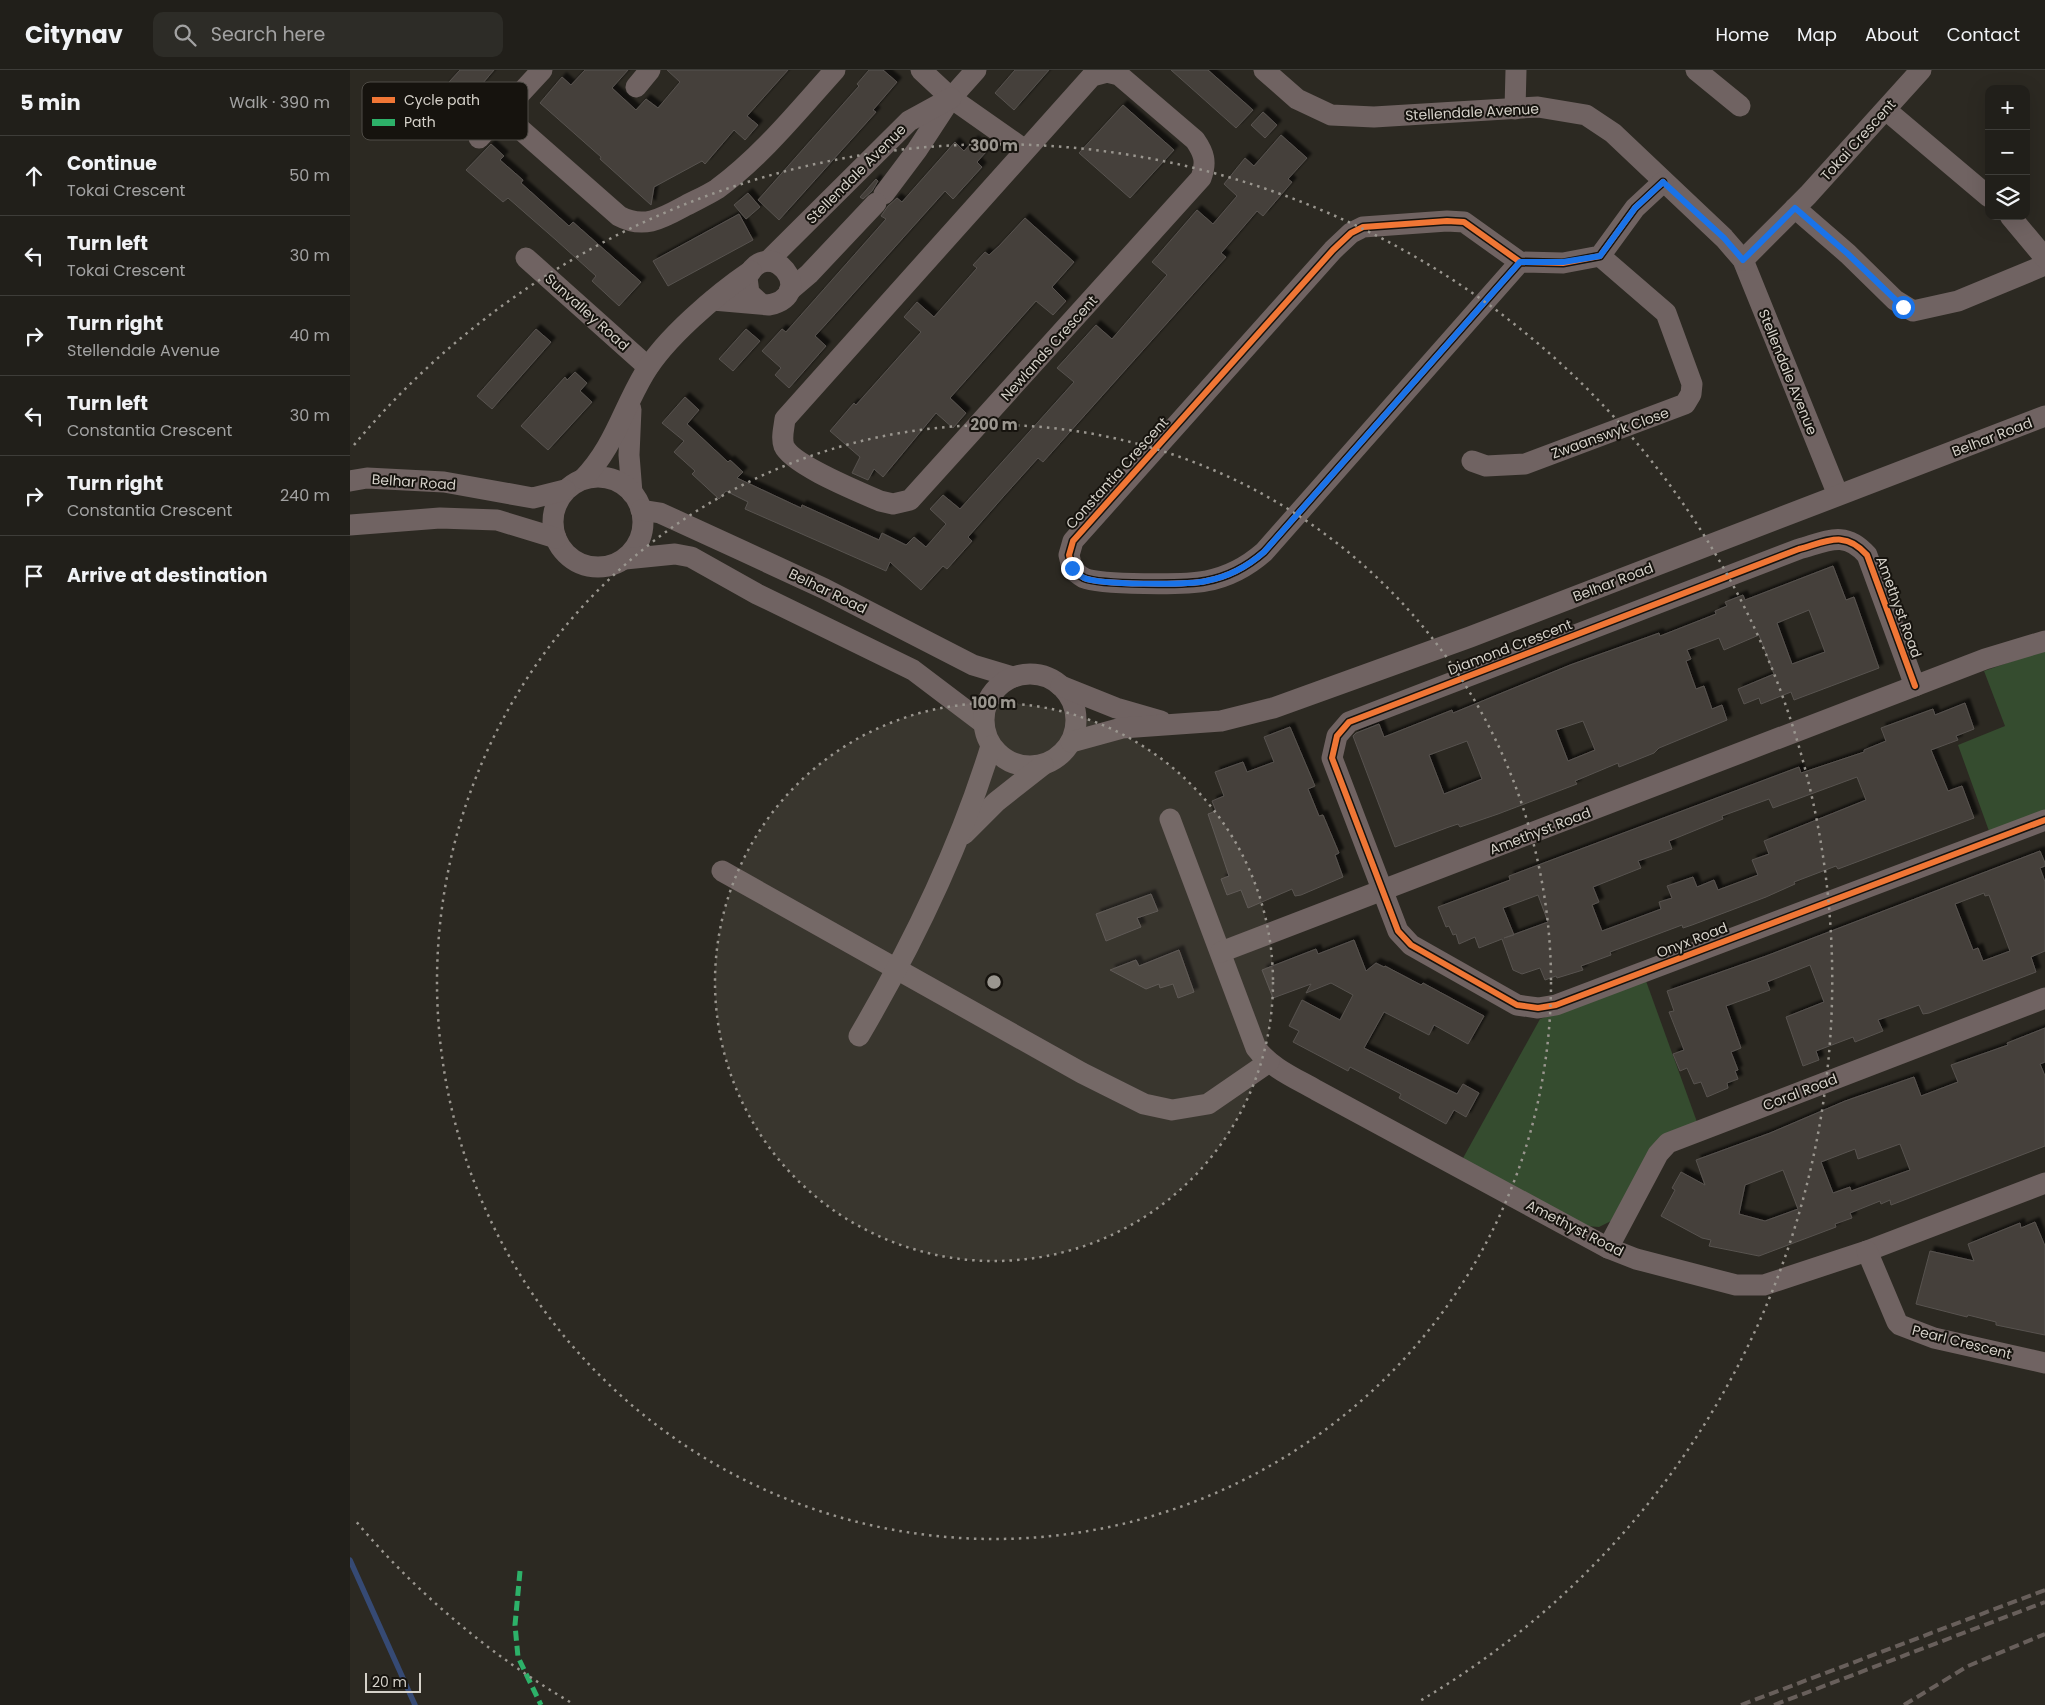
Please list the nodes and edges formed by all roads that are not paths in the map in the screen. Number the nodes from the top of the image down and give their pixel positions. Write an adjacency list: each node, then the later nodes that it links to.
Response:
1 (542, 70): 10 (street)
2 (650, 70): 11 (street)
3 (835, 70): 16 (street)
4 (921, 70): 12 (street)
5 (976, 70): 12 (street, Stellendale Avenue)
6 (1264, 70): 14 (street, Stellendale Avenue)
7 (1516, 70): 14 (street)
8 (1696, 70): 13 (street)
9 (1920, 70): 15 (street, Tokai Crescent)
10 (528, 86)
11 (636, 87)
12 (951, 98): 17 (street); 28 (street, Stellendale Avenue); 29 (street, Stellendale Avenue)
13 (1740, 106)
14 (1514, 109): 18 (street, Stellendale Avenue)
15 (1886, 110): 19 (street); 20 (street, Tokai Crescent)
16 (528, 136)
17 (1025, 150): 17 (street, Newlands Crescent)
18 (1663, 182): 22 (street); 25 (street, Stellendale Avenue)
19 (1985, 194)
20 (1795, 208): 25 (street, Tokai Crescent); 27 (street)
21 (2013, 220): 24 (street)
22 (1600, 256): 26 (street); 35 (street, Zwaanswyk Close)
23 (526, 258): 32 (street, Sunvalley Road)
24 (2045, 258)
25 (1743, 260): 38 (street, Stellendale Avenue)
26 (1520, 262): 26 (street, Constantia Crescent)
27 (2045, 265)
28 (759, 266): 29 (street); 30 (street, Stellendale Avenue); 31 (street)
29 (789, 291): 31 (street)
30 (713, 300): 31 (street); 32 (street, Stellendale Avenue)
31 (760, 303)
32 (648, 367): 33 (street, Stellendale Avenue)
33 (632, 398): 37 (street, Stellendale Avenue); 39 (street, Stellendale Avenue)
34 (2045, 416): 38 (street, Belhar Road)
35 (1472, 461)
36 (350, 481): 37 (street, Belhar Road)
37 (574, 485): 39 (street); 41 (street)
38 (1838, 496): 49 (street, Belhar Road)
39 (636, 501): 43 (street); 45 (street, Belhar Road)
40 (350, 525): 41 (street)
41 (556, 538): 43 (street)
42 (1854, 542): 47 (street, Amethyst Road); 57 (street, Diamond Crescent)
43 (625, 559): 48 (street)
44 (2045, 641): 47 (street, Amethyst Road)
45 (1014, 676): 46 (street); 48 (street)
46 (1061, 686): 49 (street, Belhar Road); 50 (street)
47 (1915, 686): 57 (street, Amethyst Road)
48 (983, 723): 51 (street)
49 (1176, 725): 50 (street, Belhar Road)
50 (1070, 742): 52 (street)
51 (991, 746): 52 (street); 55 (street)
52 (1043, 765): 55 (street)
53 (1170, 819): 58 (street, Amethyst Road)
54 (2045, 820): 57 (street, Onyx Road)
55 (957, 842): 59 (street)
56 (722, 872): 59 (street)
57 (1382, 892): 58 (street, Amethyst Road)
58 (1221, 952): 62 (street, Amethyst Road)
59 (898, 970): 61 (street); 62 (street)
60 (2045, 998): 64 (street, Coral Road)
61 (859, 1036)
62 (1269, 1062): 64 (street, Amethyst Road)
63 (2045, 1182): 65 (street, Amethyst Road)
64 (1608, 1248): 65 (street, Amethyst Road)
65 (1867, 1251): 66 (street, Pearl Crescent)
66 (2045, 1363)

